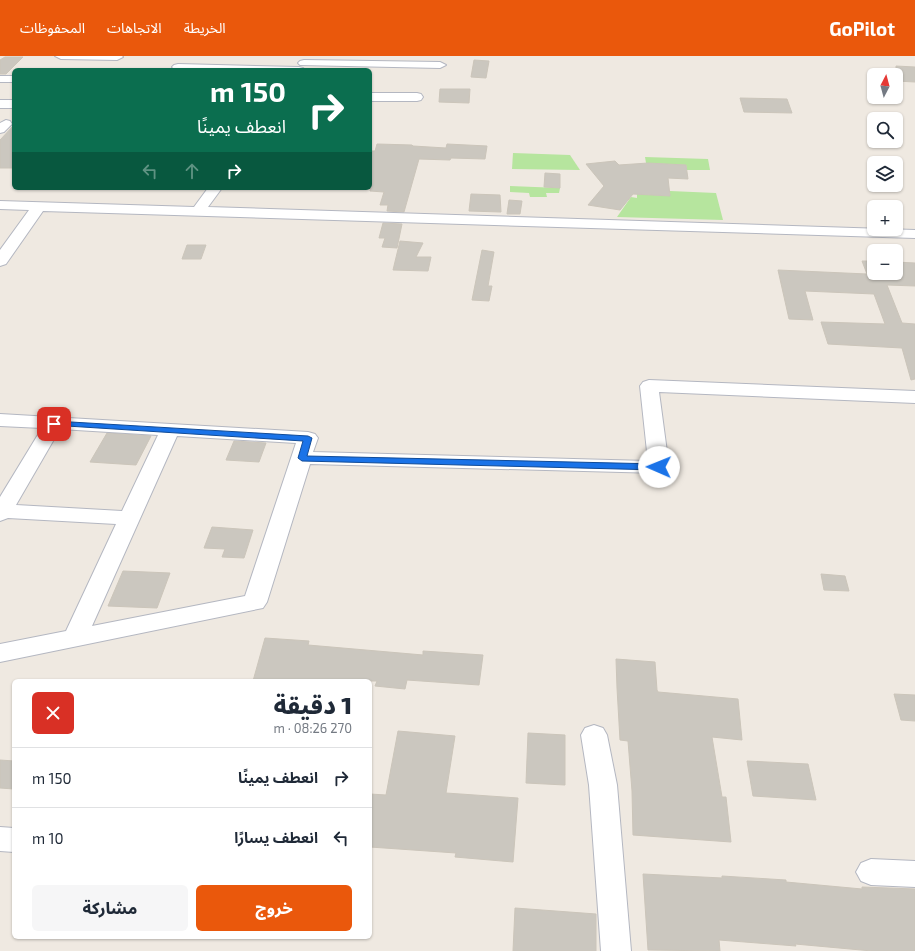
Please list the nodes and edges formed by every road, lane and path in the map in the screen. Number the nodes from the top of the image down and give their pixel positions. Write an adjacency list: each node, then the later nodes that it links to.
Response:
1 (61, 56): 2 (street)
2 (79, 56): 3 (street); 6 (street)
3 (117, 57)
4 (302, 65): 5 (street); 7 (street)
5 (440, 65)
6 (70, 66)
7 (178, 67)
8 (0, 78): 9 (street)
9 (12, 79)
10 (372, 97): 11 (street)
11 (417, 97)
12 (0, 104): 13 (street)
13 (12, 104)
14 (214, 190): 17 (street)
15 (0, 205): 16 (street)
16 (39, 206): 17 (street); 19 (street)
17 (198, 211): 18 (street)
18 (915, 234)
19 (0, 261)
20 (915, 397): 24 (street)
21 (0, 420): 22 (street)
22 (54, 424): 23 (street); 25 (street)
23 (170, 430): 24 (street); 26 (street)
24 (302, 458): 27 (street)
25 (0, 512): 26 (street)
26 (130, 518): 27 (street)
27 (75, 638): 28 (street)
28 (0, 653)
29 (594, 735): 34 (street)
30 (0, 839): 31 (street)
31 (12, 840)
32 (872, 872): 33 (street)
33 (915, 874)
34 (616, 951)

